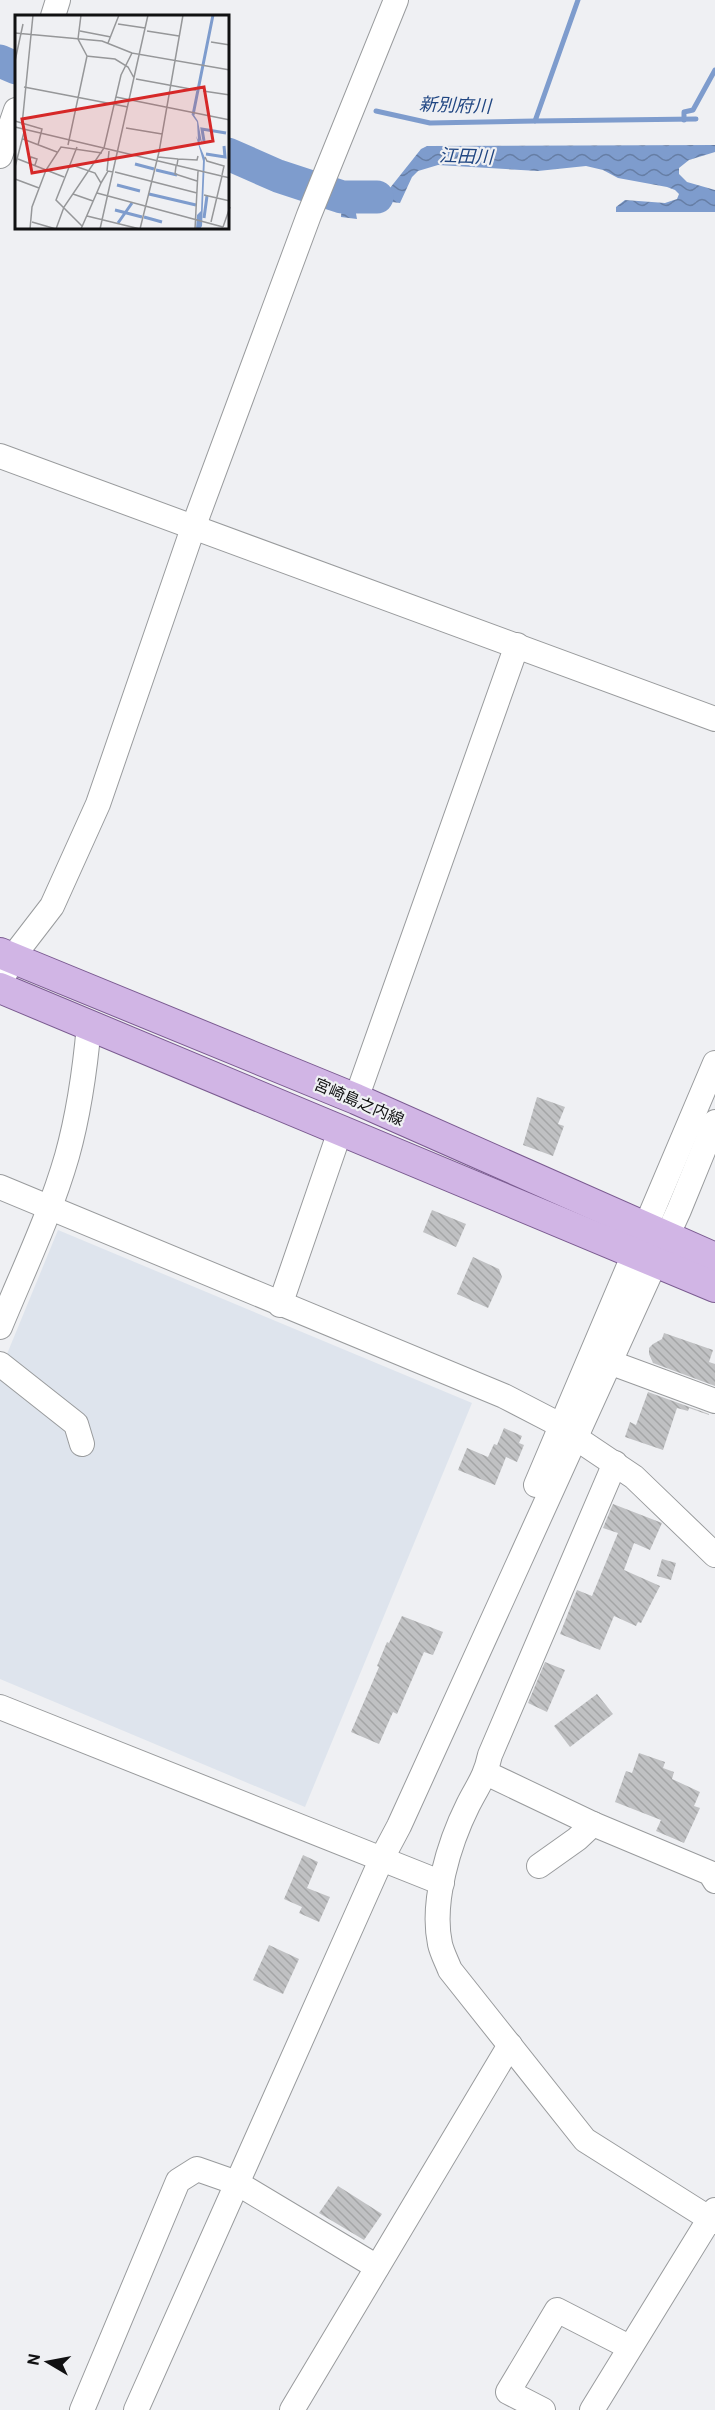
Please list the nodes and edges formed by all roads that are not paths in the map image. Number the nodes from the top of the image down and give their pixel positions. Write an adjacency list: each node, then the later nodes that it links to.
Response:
1 (58, 0): 3 (street)
2 (396, 0): 7 (street)
3 (53, 15)
4 (15, 113): 5 (street)
5 (0, 156)
6 (0, 456): 7 (street)
7 (193, 528): 8 (street); 10 (street)
8 (517, 645): 9 (street); 14 (street)
9 (715, 719)
10 (6, 955): 11 (street); 14 (main road, 宮崎島之内線)
11 (0, 986): 12 (main road, 宮崎島之内線)
12 (89, 1025): 16 (main road, 宮崎島之内線); 18 (street)
13 (715, 1063): 19 (street)
14 (356, 1100): 19 (main road, 宮崎島之内線)
15 (715, 1122): 19 (street)
16 (340, 1131): 19 (main road, 宮崎島之内線); 22 (street)
17 (0, 1187): 18 (street)
18 (50, 1208): 22 (street); 23 (street)
19 (650, 1245): 20 (main road, 宮崎島之内線); 21 (main road, 宮崎島之内線); 24 (street); 27 (street)
20 (715, 1258)
21 (715, 1287)
22 (280, 1305): 27 (street)
23 (0, 1327)
24 (609, 1362): 26 (street); 27 (street)
25 (0, 1364): 28 (street)
26 (715, 1401)
27 (569, 1432): 29 (street); 34 (street)
28 (82, 1443)
29 (615, 1463): 30 (street); 32 (street)
30 (715, 1555)
31 (0, 1707): 34 (street)
32 (486, 1773): 33 (street); 37 (street)
33 (593, 1824): 35 (street); 36 (street)
34 (382, 1858): 37 (street); 39 (street)
35 (539, 1866)
36 (713, 1872)
37 (442, 1883): 38 (street)
38 (510, 2045): 40 (street); 41 (street)
39 (237, 2183): 41 (street); 44 (street); 45 (street)
40 (713, 2217): 42 (street)
41 (377, 2267): 46 (street)
42 (629, 2347): 43 (street); 47 (street)
43 (596, 2409)
44 (82, 2410)
45 (136, 2410)
46 (292, 2410)
47 (543, 2410)

